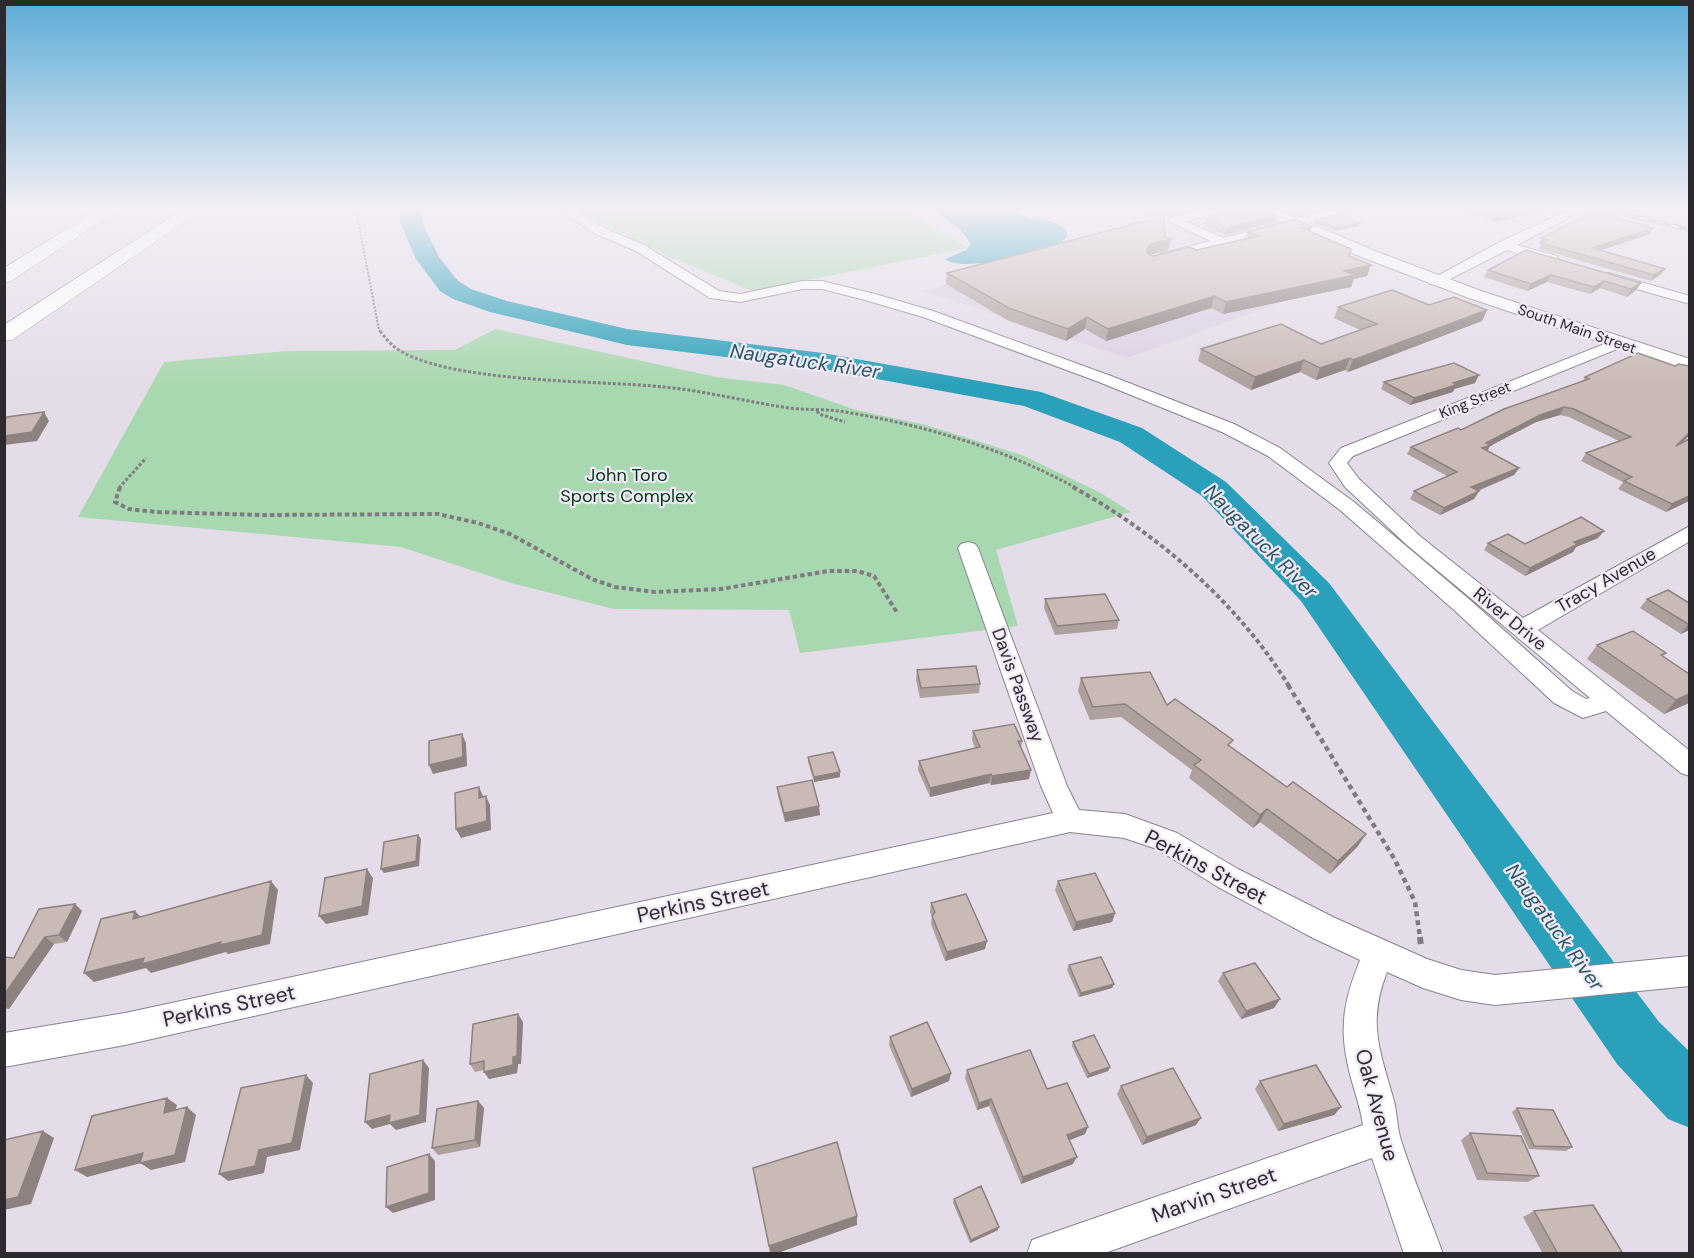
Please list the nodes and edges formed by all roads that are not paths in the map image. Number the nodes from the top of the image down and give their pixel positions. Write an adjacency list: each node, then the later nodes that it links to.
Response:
1 (17, 269): 7 (highway)
2 (105, 269): 10 (highway)
3 (675, 269): 17 (street)
4 (1405, 269): 8 (main road, South Main Street)
5 (1459, 269): 8 (street)
6 (1592, 271): 9 (street)
7 (4, 277)
8 (1435, 281): 11 (main road, South Main Street)
9 (1689, 300)
10 (4, 335)
11 (1617, 344): 12 (main road, South Main Street); 13 (street, King Street)
12 (1689, 366)
13 (1338, 463): 16 (street, River Drive)
14 (1689, 532): 16 (street, Tracy Avenue)
15 (968, 548): 19 (street, Davis Passway)
16 (1522, 628): 17 (street, River Drive)
17 (1610, 701): 18 (street, River Drive)
18 (1689, 766)
19 (1070, 821): 20 (street, Perkins Street); 22 (street, Perkins Street)
20 (1378, 954): 21 (street, Perkins Street); 23 (street, Oak Avenue)
21 (1689, 971)
22 (4, 1050)
23 (1382, 1136): 24 (street, Marvin Street); 25 (street, Oak Avenue)
24 (1046, 1254)
25 (1424, 1254)

